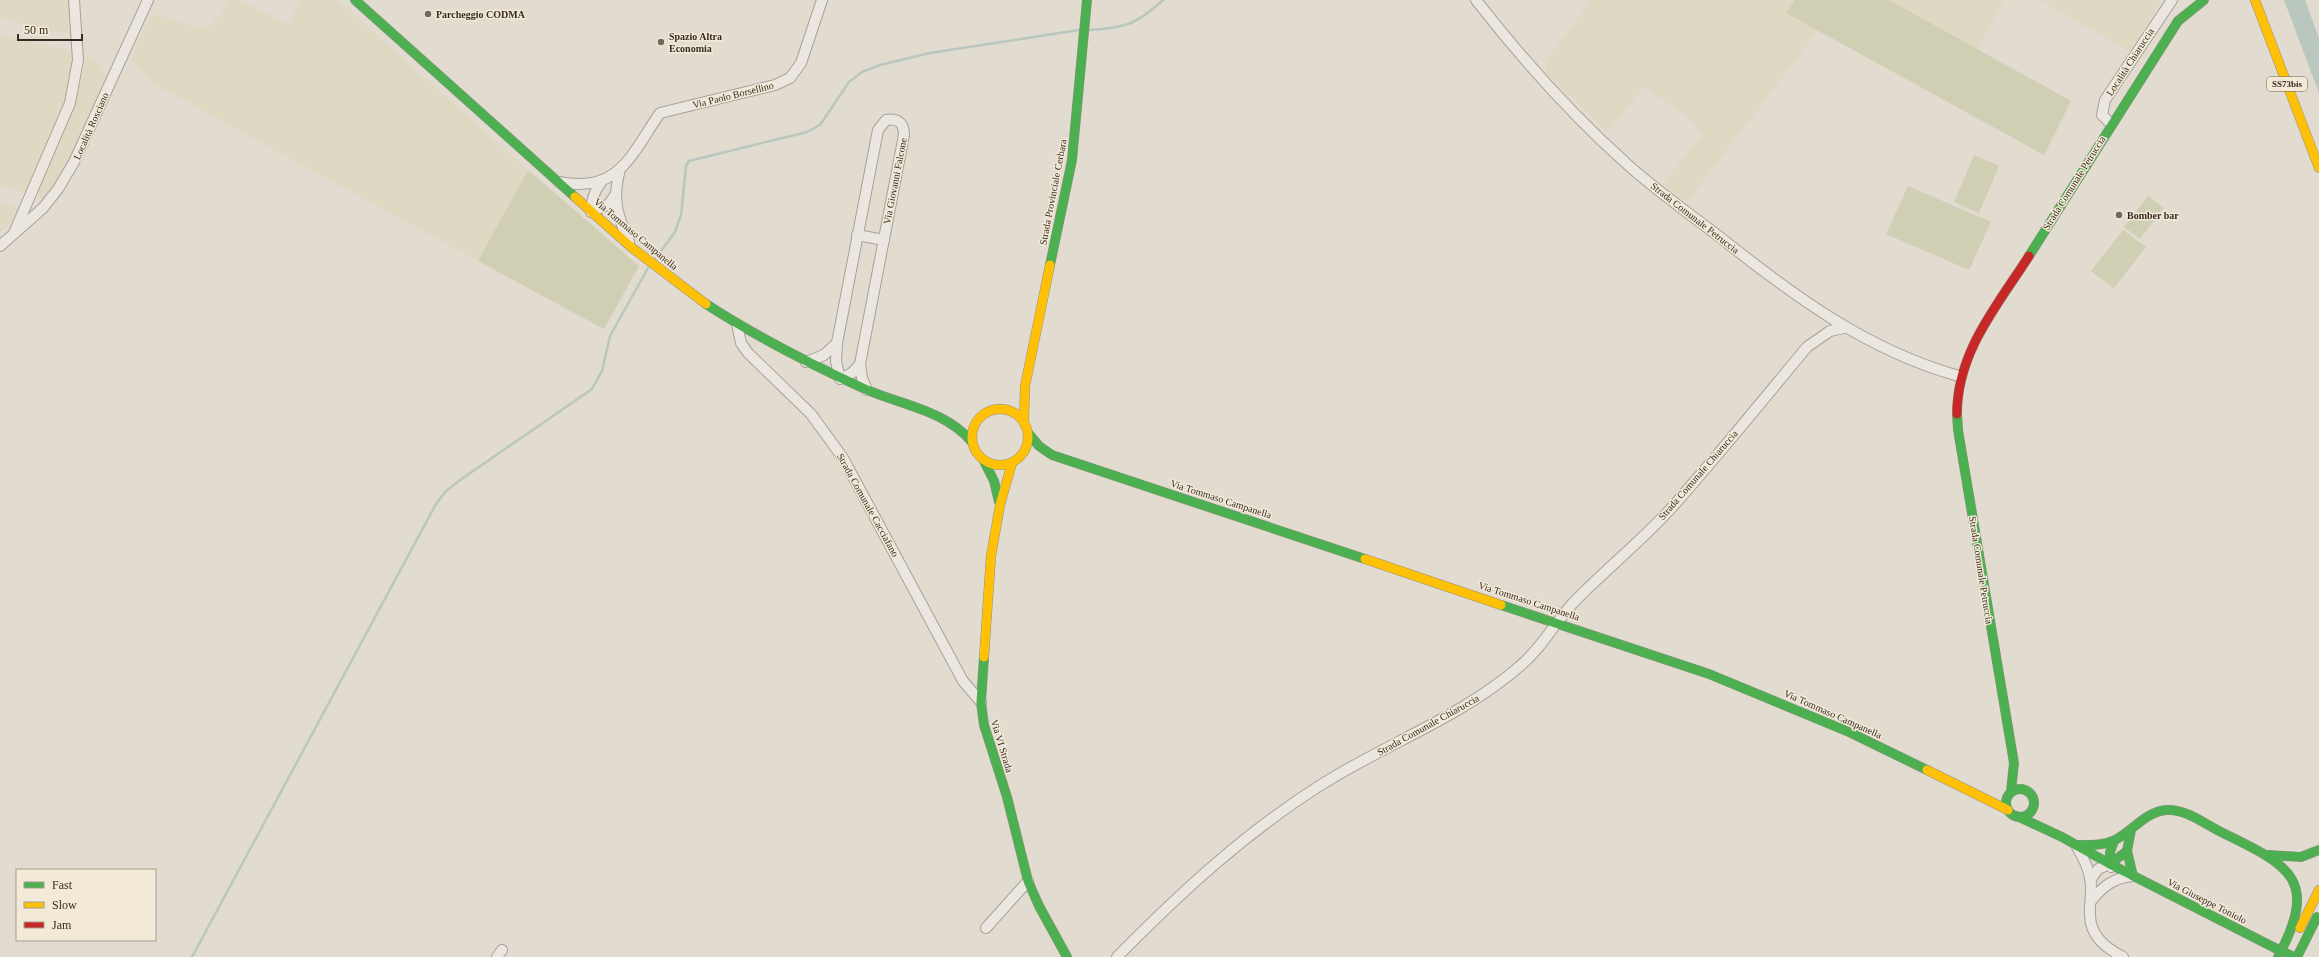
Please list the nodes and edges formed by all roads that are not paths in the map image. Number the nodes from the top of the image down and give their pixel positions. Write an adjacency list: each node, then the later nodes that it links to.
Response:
1 (74, 0): 20 (street, Località Rosciano)
2 (148, 0): 20 (street, Località Rosciano)
3 (355, 0): 15 (main road, Via Tommaso Campanella)
4 (822, 0): 14 (street, Via Paolo Borsellino)
5 (1087, 0): 31 (main road, Strada Provinciale Cerbara)
6 (1476, 0): 25 (street, Strada Comunale Petruccia)
7 (2172, 0): 12 (street, Località Chiaruccia)
8 (2204, 0): 12 (main road, Strada Comunale Petruccia)
9 (2255, 0): 13 (main road, SS73bis)
10 (2265, 0): 11 (main road)
11 (2274, 22)
12 (2111, 124): 29 (main road, Strada Comunale Petruccia)
13 (2319, 168)
14 (620, 170): 16 (street, Via Paolo Borsellino); 17 (street, Via Paolo Borsellino)
15 (557, 182): 16 (street, Via Paolo Borsellino); 18 (main road, Via Tommaso Campanella)
16 (601, 182): 18 (street, Via Paolo Borsellino)
17 (615, 196): 18 (street); 23 (street, Via Paolo Borsellino)
18 (591, 212): 23 (main road, Via Tommaso Campanella)
19 (857, 235): 21 (street); 21 (street, Via Giovanni Falcone); 26 (street, Via Giovanni Falcone)
20 (12, 236): 22 (street, Località Rosciano)
21 (884, 240): 28 (street, Via Giovanni Falcone)
22 (0, 246)
23 (631, 247): 24 (main road, Via Tommaso Campanella)
24 (737, 324): 27 (main road, Via Tommaso Campanella); 44 (street, Strada Comunale Cacciafano)
25 (1844, 328): 29 (street, Strada Comunale Petruccia); 43 (street, Strada Comunale Chiaruccia)
26 (837, 343): 27 (street); 30 (street, Via Giovanni Falcone)
27 (806, 362): 30 (main road, Via Tommaso Campanella)
28 (860, 364): 30 (street); 32 (street, Via Giovanni Falcone)
29 (1959, 376): 45 (main road, Strada Comunale Petruccia)
30 (840, 379): 32 (main road, Via Tommaso Campanella)
31 (1025, 386): 33 (main road, Strada Provinciale Cerbara); 36 (main road, Strada Provinciale Cerbara)
32 (867, 390): 35 (main road, Via Tommaso Campanella)
33 (999, 410): 34 (main road, Strada Provinciale Cerbara); 36 (main road)
34 (983, 416): 35 (main road, Via Tommaso Campanella); 38 (main road)
35 (945, 419): 38 (main road, Via Tommaso Campanella)
36 (1024, 423): 37 (main road, Strada Provinciale Cerbara)
37 (1028, 433): 39 (main road, Via Tommaso Campanella); 40 (main road)
38 (972, 442): 41 (main road)
39 (1052, 455): 40 (main road, Via Tommaso Campanella); 43 (main road, Via Tommaso Campanella)
40 (1016, 460): 41 (main road); 42 (main road, Via VI Strada)
41 (984, 461): 42 (main road, Via VI Strada)
42 (1000, 505): 44 (main road, Via VI Strada)
43 (1558, 622): 48 (main road, Via Tommaso Campanella); 69 (street, Strada Comunale Chiaruccia)
44 (981, 702): 62 (main road, Via VI Strada)
45 (2014, 764): 46 (main road, Strada Comunale Petruccia); 47 (main road, Strada Comunale Petruccia)
46 (2029, 791): 47 (main road); 49 (main road, Via Tommaso Campanella)
47 (2009, 794): 48 (main road); 50 (main road)
48 (1986, 800): 50 (main road, Via Tommaso Campanella)
49 (2035, 803): 51 (main road); 53 (main road, Via Tommaso Campanella)
50 (2008, 810): 51 (main road, Via Tommaso Campanella)
51 (2017, 816): 53 (main road, Via Tommaso Campanella)
52 (2131, 830): 54 (main road); 57 (main road); 58 (main road)
53 (2062, 837): 55 (main road, Via Tommaso Campanella)
54 (2114, 841): 55 (main road); 59 (main road)
55 (2076, 845): 59 (main road, Via Tommaso Campanella); 61 (street)
56 (2319, 850): 58 (main road)
57 (2127, 851): 59 (main road); 60 (main road)
58 (2269, 855): 71 (main road)
59 (2110, 864): 60 (main road, Via Giuseppe Toniolo); 61 (street); 63 (street)
60 (2133, 876): 63 (street); 73 (main road, Via Giuseppe Toniolo, bridge)
61 (2091, 879): 65 (street)
62 (1028, 881): 67 (street); 68 (main road, Via VI Strada)
63 (2108, 883): 65 (street)
64 (2319, 890): 72 (main road)
65 (2091, 901): 70 (street)
66 (2319, 913): 73 (main road)
67 (986, 928)
68 (1067, 957)
69 (1116, 957)
70 (2122, 957)
71 (2278, 957)
72 (2286, 957)
73 (2296, 957)

